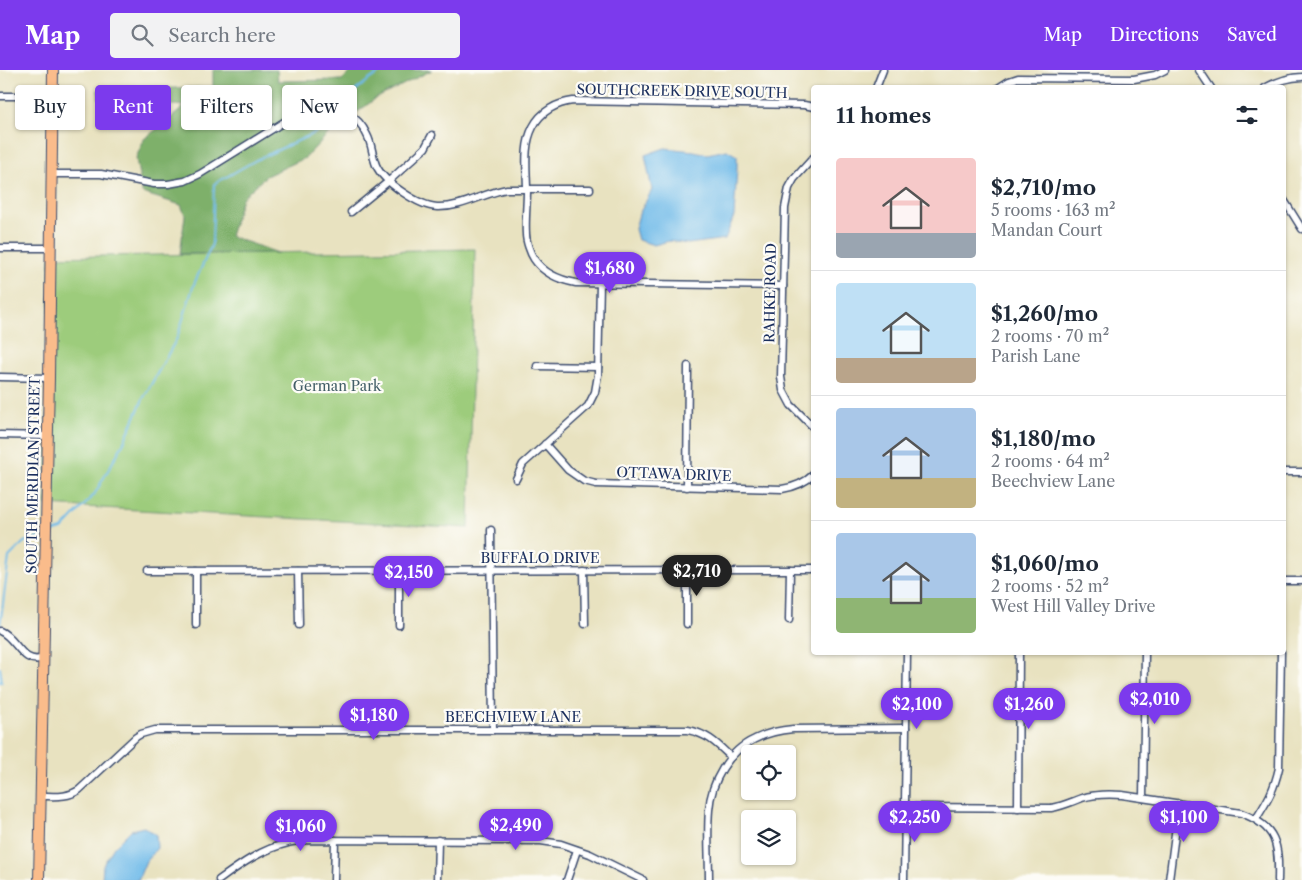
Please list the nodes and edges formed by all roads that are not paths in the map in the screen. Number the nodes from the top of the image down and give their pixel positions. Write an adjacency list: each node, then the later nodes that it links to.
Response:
1 (53, 70): 6 (main road, SOUTH MERIDIAN STREET)
2 (883, 70): 7 (street)
3 (1165, 70): 8 (street)
4 (1199, 70): 9 (street)
5 (1302, 77): 10 (street)
6 (53, 85)
7 (877, 85)
8 (1002, 85)
9 (1209, 85)
10 (1271, 85)
11 (0, 96): 12 (street)
12 (15, 96)
13 (811, 106): 19 (street, SOUTHCREEK DRIVE SOUTH)
14 (53, 130): 17 (main road, SOUTH MERIDIAN STREET)
15 (432, 135): 18 (street)
16 (811, 160): 27 (street, RAHKE ROAD)
17 (52, 174): 18 (street); 25 (main road, SOUTH MERIDIAN STREET)
18 (389, 181): 19 (street); 22 (street)
19 (527, 188): 20 (street); 26 (street, SOUTHCREEK DRIVE SOUTH)
20 (590, 189)
21 (1286, 203): 23 (street)
22 (352, 212)
23 (1302, 228)
24 (0, 248): 25 (street)
25 (51, 248): 32 (main road, SOUTH MERIDIAN STREET)
26 (600, 283): 27 (street, SOUTHCREEK DRIVE SOUTH); 30 (street)
27 (783, 286): 33 (street, RAHKE ROAD)
28 (537, 366): 30 (street)
29 (688, 366): 41 (street)
30 (598, 368): 36 (street)
31 (0, 378): 32 (street)
32 (49, 378): 35 (main road, SOUTH MERIDIAN STREET)
33 (811, 425)
34 (0, 435): 35 (street)
35 (48, 436): 65 (main road, SOUTH MERIDIAN STREET)
36 (545, 444): 40 (street); 41 (street, OTTAWA DRIVE)
37 (1286, 472): 38 (street)
38 (1302, 472)
39 (811, 476): 41 (street, OTTAWA DRIVE)
40 (516, 479)
41 (687, 487)
42 (491, 530): 51 (street)
43 (584, 570): 44 (street, BUFFALO DRIVE); 51 (street, BUFFALO DRIVE); 55 (street)
44 (687, 570): 45 (street, BUFFALO DRIVE); 56 (street)
45 (790, 570): 46 (street, BUFFALO DRIVE); 54 (street)
46 (811, 570)
47 (147, 571): 48 (street, BUFFALO DRIVE)
48 (196, 571): 49 (street, BUFFALO DRIVE); 59 (street)
49 (298, 571): 50 (street, BUFFALO DRIVE); 57 (street)
50 (399, 571): 51 (street, BUFFALO DRIVE); 58 (street)
51 (491, 571): 67 (street)
52 (1286, 581): 53 (street)
53 (1302, 581)
54 (789, 620)
55 (585, 624)
56 (687, 624)
57 (299, 625)
58 (399, 625)
59 (196, 626)
60 (0, 632): 65 (street)
61 (907, 655): 66 (street)
62 (1020, 655): 73 (street)
63 (1145, 655): 70 (street)
64 (1281, 655): 74 (street)
65 (43, 658): 69 (main road, SOUTH MERIDIAN STREET)
66 (906, 728): 68 (street); 72 (street)
67 (493, 730): 68 (street, BEECHVIEW LANE); 69 (street, BEECHVIEW LANE)
68 (731, 757): 84 (street)
69 (40, 796): 78 (main road, SOUTH MERIDIAN STREET)
70 (1143, 798): 71 (street); 73 (street)
71 (1179, 804): 74 (street); 86 (street)
72 (905, 807): 73 (street); 85 (street)
73 (1018, 808)
74 (1256, 819): 87 (street)
75 (334, 840): 76 (street); 79 (street); 80 (street)
76 (438, 840): 77 (street); 81 (street)
77 (577, 850): 82 (street); 83 (street)
78 (38, 880)
79 (220, 880)
80 (334, 880)
81 (437, 880)
82 (567, 880)
83 (643, 880)
84 (709, 880)
85 (904, 880)
86 (1169, 880)
87 (1278, 880)

